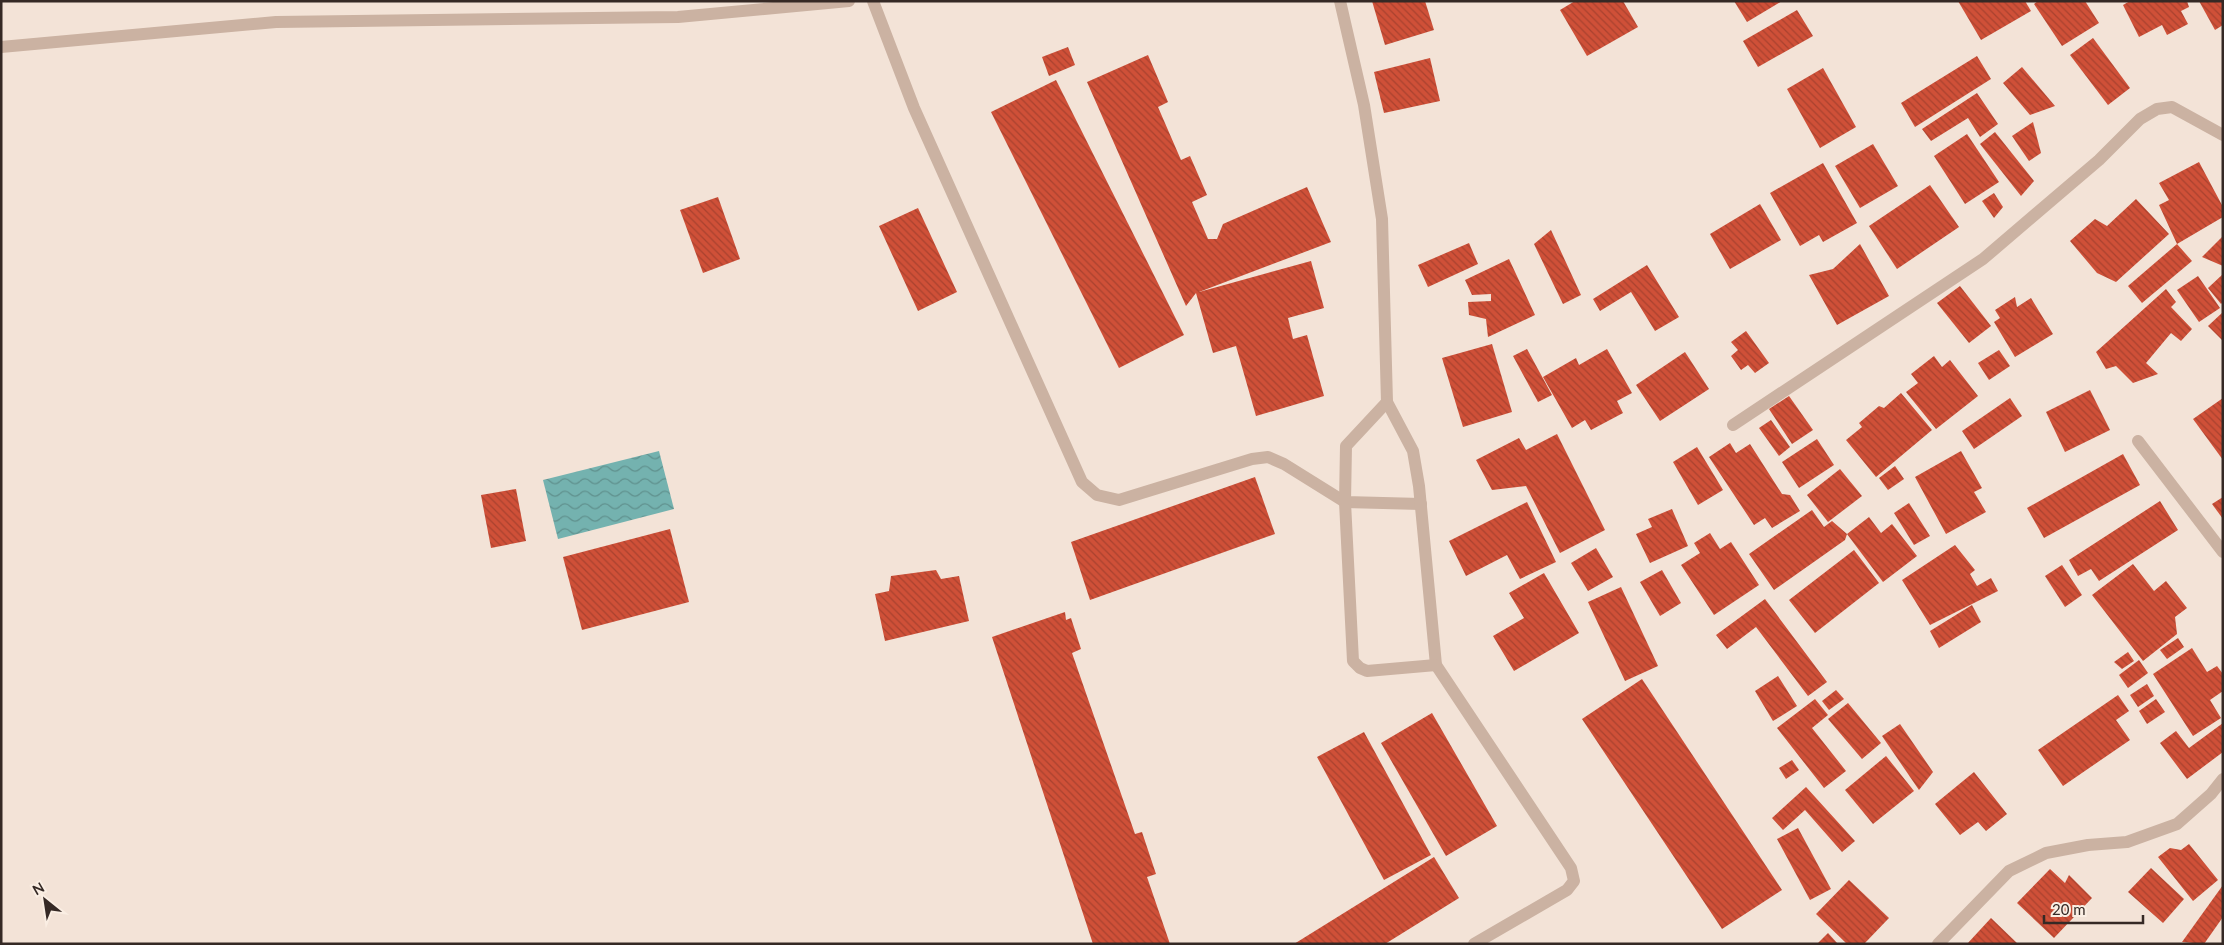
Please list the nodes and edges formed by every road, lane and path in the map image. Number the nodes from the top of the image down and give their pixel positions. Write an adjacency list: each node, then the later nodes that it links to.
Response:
1 (849, 1): 4 (street)
2 (873, 1): 9 (street)
3 (1340, 1): 6 (street)
4 (1, 47)
5 (2223, 134): 7 (street)
6 (1386, 402): 9 (street); 10 (street)
7 (1733, 425)
8 (2138, 441): 11 (street)
9 (1345, 502): 10 (street); 12 (street)
10 (1421, 504): 12 (street)
11 (2223, 552)
12 (1436, 665): 14 (street)
13 (2223, 779): 15 (street)
14 (1474, 944)
15 (1938, 944)

